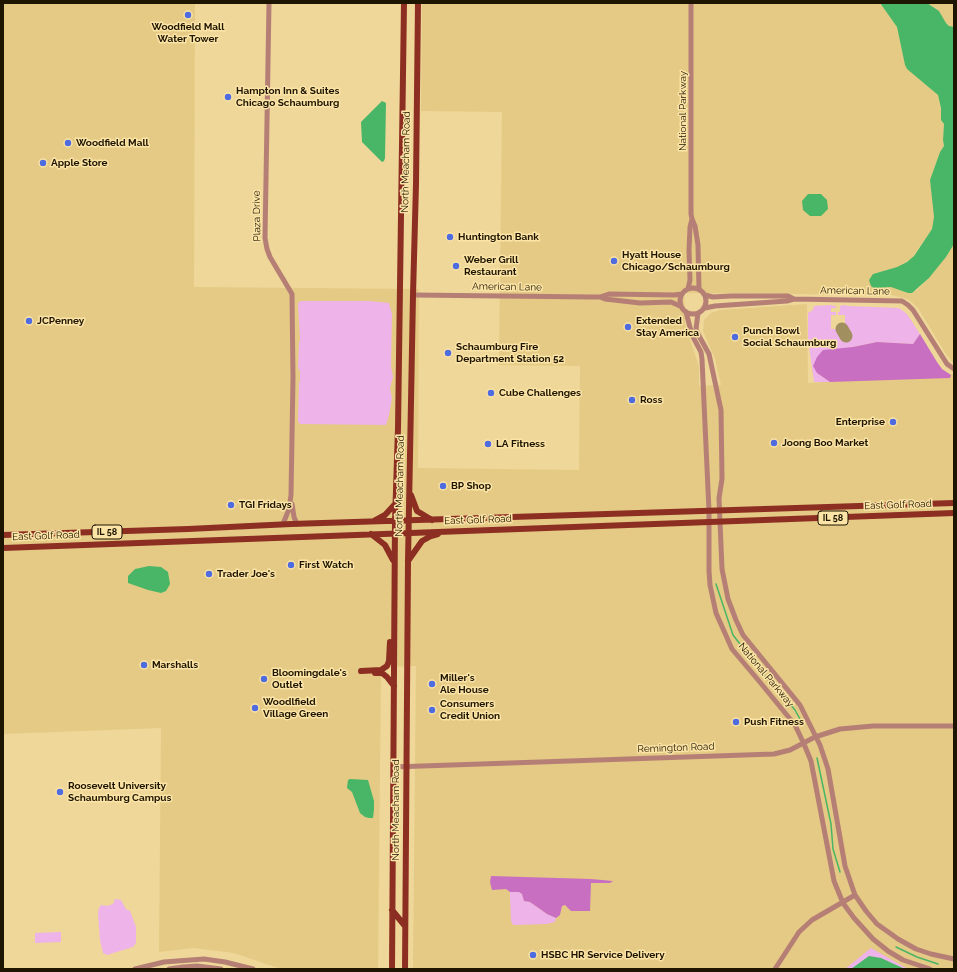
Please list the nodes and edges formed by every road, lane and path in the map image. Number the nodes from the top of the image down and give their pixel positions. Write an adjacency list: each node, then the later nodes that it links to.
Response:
1 (269, 3): 19 (street, Plaza Drive)
2 (404, 3): 20 (main road, North Meacham Road)
3 (418, 3): 9 (main road, North Meacham Road)
4 (691, 3): 5 (street, National Parkway)
5 (692, 219): 6 (street, National Parkway); 7 (street, National Parkway)
6 (688, 289): 7 (street); 8 (street)
7 (699, 289): 10 (street)
8 (682, 294): 11 (street, American Lane); 13 (street)
9 (413, 295): 11 (street, American Lane); 18 (main road, North Meacham Road)
10 (705, 295): 12 (street, American Lane); 14 (street)
11 (600, 297): 13 (street, American Lane)
12 (794, 299): 14 (street, American Lane); 17 (street, American Lane)
13 (680, 306): 15 (street)
14 (705, 308): 16 (street)
15 (686, 312): 16 (street); 22 (street, National Parkway)
16 (698, 313): 23 (street, National Parkway)
17 (954, 368)
18 (409, 488): 25 (main road); 27 (main road, North Meacham Road)
19 (291, 495): 31 (street, Plaza Drive); 32 (street, Plaza Drive)
20 (396, 503): 26 (main road, North Meacham Road); 29 (main road)
21 (954, 503): 23 (main road, East Golf Road / IL 58)
22 (709, 511): 23 (main road, East Golf Road / IL 58); 25 (main road, East Golf Road / IL 58); 30 (street, National Parkway)
23 (720, 511): 28 (street, National Parkway)
24 (954, 513): 28 (main road, East Golf Road / IL 58)
25 (432, 520): 27 (main road, East Golf Road / IL 58)
26 (395, 521): 27 (main road, East Golf Road / IL 58); 29 (main road, East Golf Road / IL 58); 34 (main road, North Meacham Road)
27 (409, 521): 35 (main road, North Meacham Road)
28 (720, 521): 30 (main road, East Golf Road / IL 58); 44 (street, National Parkway)
29 (373, 522): 32 (main road, East Golf Road / IL 58)
30 (708, 522): 33 (main road, East Golf Road / IL 58); 45 (street, National Parkway)
31 (283, 524): 32 (main road, East Golf Road / IL 58); 37 (main road, East Golf Road / IL 58)
32 (297, 524)
33 (452, 531): 35 (main road, East Golf Road / IL 58); 39 (main road)
34 (395, 533): 35 (main road, East Golf Road / IL 58); 36 (main road, East Golf Road / IL 58); 40 (main road, North Meacham Road)
35 (409, 533): 39 (main road, North Meacham Road)
36 (371, 534): 38 (main road, East Golf Road / IL 58); 40 (main road)
37 (3, 535)
38 (3, 548)
39 (408, 561): 47 (main road, North Meacham Road)
40 (395, 567): 41 (main road, North Meacham Road)
41 (394, 611): 42 (main road, North Meacham Road); 42 (main road)
42 (394, 686): 46 (main road, North Meacham Road)
43 (954, 726): 44 (street, Remington Road)
44 (815, 737): 45 (street, Remington Road); 48 (street, National Parkway)
45 (804, 744): 47 (street, Remington Road); 49 (street, National Parkway)
46 (393, 766): 47 (street, Remington Road); 50 (main road, North Meacham Road)
47 (406, 766): 51 (main road, North Meacham Road)
48 (855, 895): 49 (street); 52 (street, National Parkway)
49 (842, 903): 59 (street); 60 (street, National Parkway)
50 (392, 910): 51 (main road); 57 (main road, North Meacham Road)
51 (405, 926): 58 (main road, North Meacham Road)
52 (954, 959)
53 (135, 969): 56 (street)
54 (169, 969): 55 (street)
55 (221, 969)
56 (253, 969)
57 (392, 969)
58 (405, 969)
59 (775, 969)
60 (930, 969)

